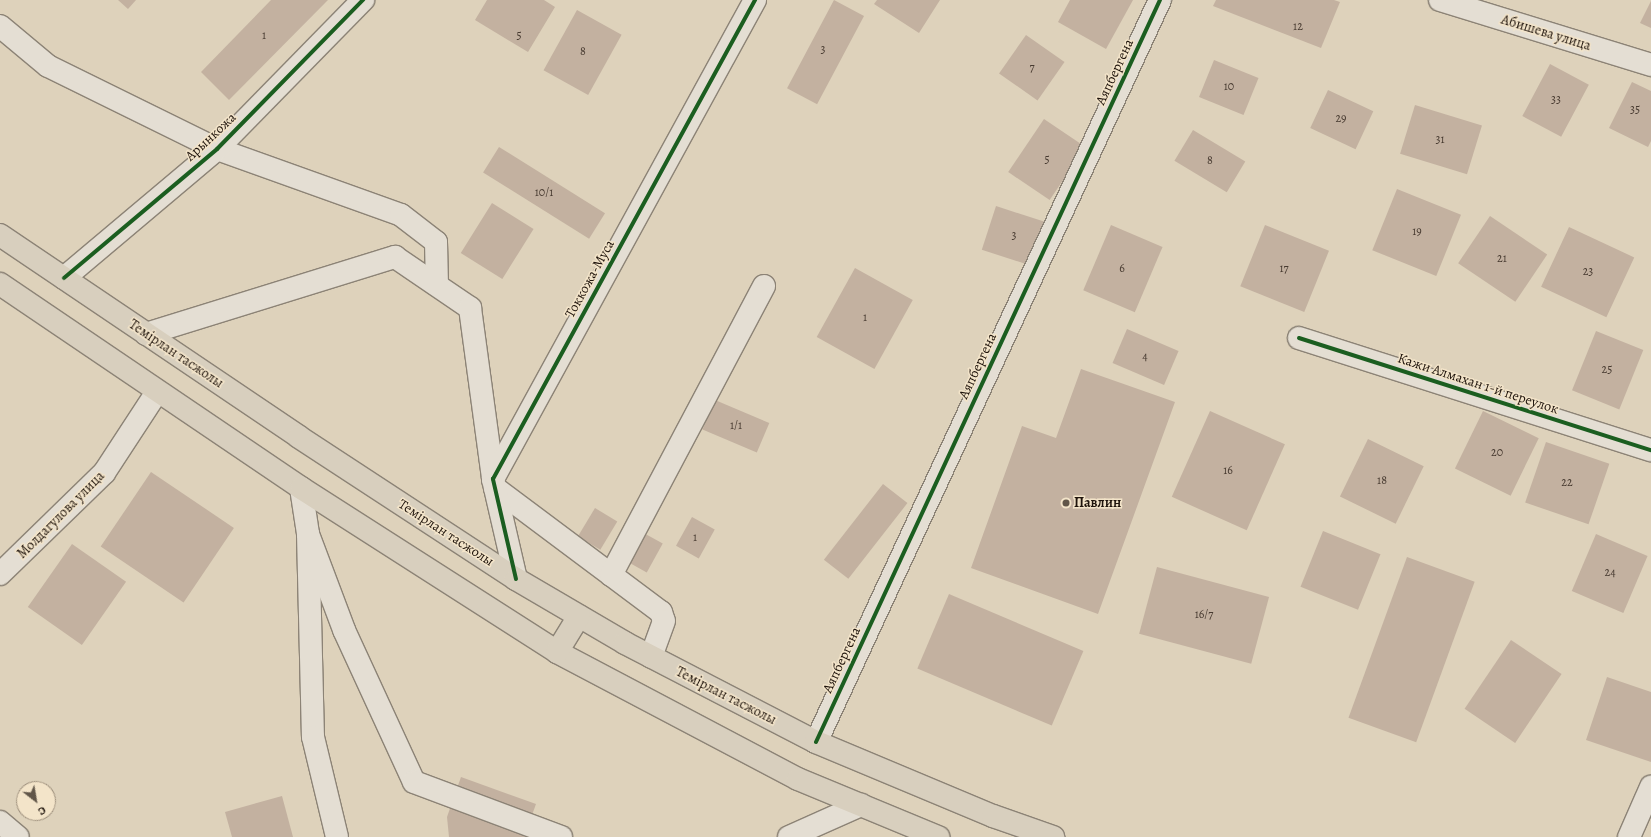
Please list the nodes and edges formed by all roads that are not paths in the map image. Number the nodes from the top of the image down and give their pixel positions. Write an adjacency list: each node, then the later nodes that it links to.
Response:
1 (363, 0): 7 (street, Арынкожа)
2 (755, 0): 17 (street, Токкожа-Муса)
3 (1160, 0): 26 (street, Аяпбергена)
4 (1440, 0): 6 (street, Абишева улица)
5 (0, 26): 7 (street)
6 (1651, 65)
7 (217, 149): 9 (street, Арынкожа); 11 (street)
8 (0, 235): 9 (main road, Темірлан тасжолы)
9 (64, 278): 13 (main road, Темірлан тасжолы)
10 (0, 284): 15 (main road)
11 (437, 285): 13 (street); 17 (street)
12 (764, 286): 21 (street)
13 (146, 334): 22 (main road, Темірлан тасжолы)
14 (1299, 338): 16 (street, Кажи Алмахан 1-й переулок)
15 (157, 392): 18 (main road); 20 (street, Молдагулова улица)
16 (1651, 450)
17 (494, 483): 21 (street); 22 (street)
18 (301, 488): 19 (street); 24 (main road)
19 (308, 534): 31 (street); 32 (street)
20 (0, 574)
21 (610, 575): 25 (street)
22 (516, 579): 23 (main road, Темірлан тасжолы)
23 (579, 616): 24 (main road); 25 (main road, Темірлан тасжолы)
24 (556, 652): 28 (main road)
25 (651, 657): 26 (main road, Темірлан тасжолы)
26 (816, 742): 35 (main road, Темірлан тасжолы)
27 (1651, 788): 36 (street)
28 (862, 805): 33 (street); 34 (main road)
29 (0, 822): 30 (street)
30 (18, 837)
31 (337, 837)
32 (561, 837)
33 (789, 837)
34 (938, 837)
35 (1053, 837)
36 (1629, 837)

